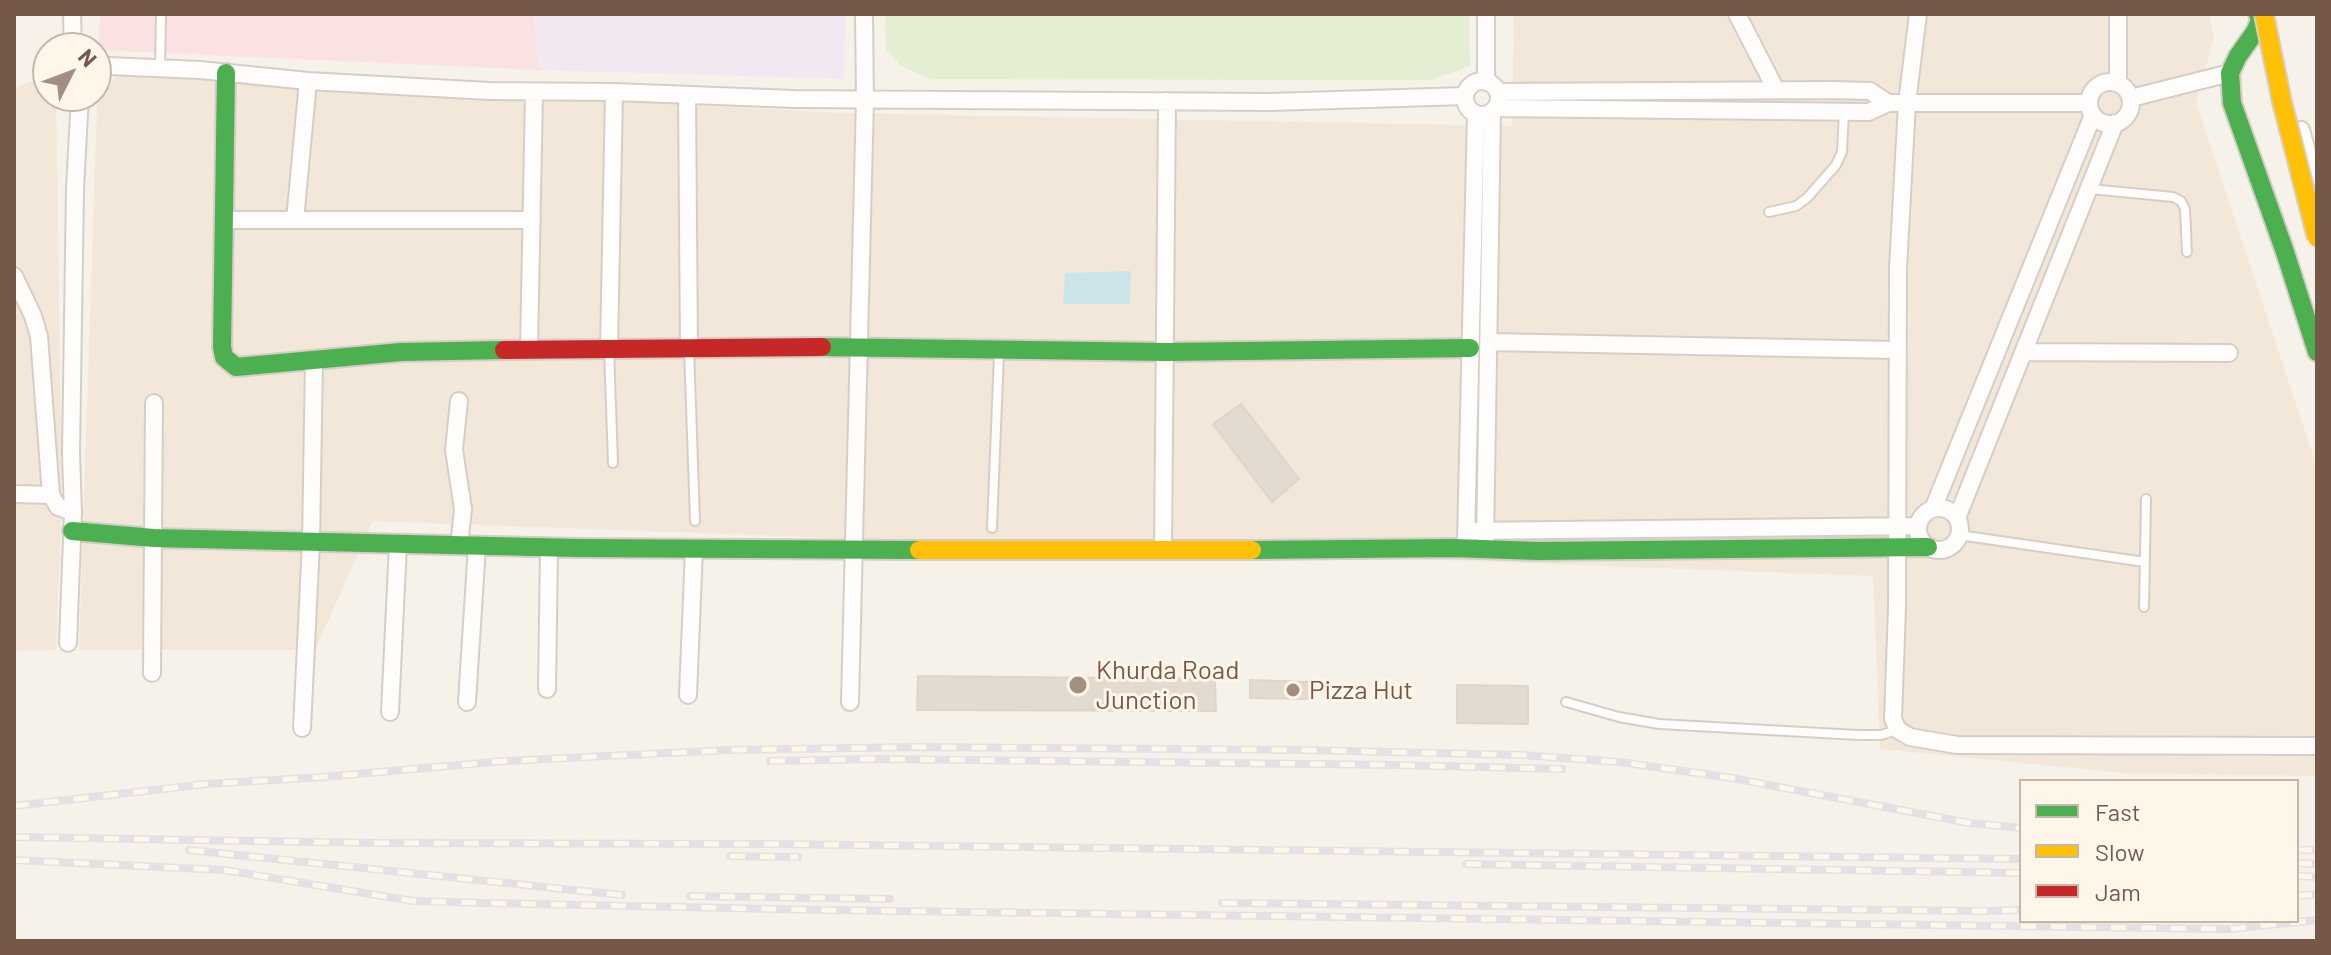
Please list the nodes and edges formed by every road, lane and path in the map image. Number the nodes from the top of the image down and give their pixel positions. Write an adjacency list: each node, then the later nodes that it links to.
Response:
1 (161, 14): 9 (lane)
2 (864, 14): 20 (street)
3 (1486, 14): 22 (street)
4 (1737, 14): 14 (street)
5 (1918, 14): 24 (street)
6 (2118, 14): 13 (street)
7 (2259, 20): 11 (street); 29 (street); 35 (street, bridge)
8 (112, 66): 9 (street)
9 (160, 68): 10 (street)
10 (226, 73): 12 (street); 32 (street)
11 (2230, 73): 19 (street); 48 (street)
12 (308, 81): 15 (street); 33 (street)
13 (2118, 83): 19 (street); 25 (street)
14 (1776, 90): 22 (street); 23 (street)
15 (534, 92): 16 (street); 34 (street)
16 (614, 92): 17 (street); 40 (street)
17 (687, 95): 20 (street); 41 (street)
18 (1465, 96): 21 (street); 22 (street); 22 (street)
19 (2131, 98): 28 (street)
20 (865, 99): 21 (street); 39 (street)
21 (1167, 101): 46 (street)
22 (1490, 102): 27 (street); 38 (street); 42 (street)
23 (1888, 103): 24 (street); 27 (street)
24 (1907, 103): 25 (street); 45 (street)
25 (2091, 109): 28 (street); 57 (street)
26 (79, 112): 58 (street)
27 (1844, 112): 31 (lane)
28 (2115, 123): 30 (street)
29 (2317, 188)
30 (2089, 189): 36 (lane); 47 (street)
31 (1769, 212)
32 (224, 220): 33 (street); 50 (street)
33 (295, 220): 34 (street)
34 (532, 220): 43 (street)
35 (2317, 238)
36 (2187, 252)
37 (14, 276): 55 (street)
38 (1489, 342): 45 (street); 66 (street)
39 (859, 347): 41 (street); 44 (street); 73 (street)
40 (609, 348): 41 (street); 43 (street); 53 (lane)
41 (689, 348): 59 (lane)
42 (1470, 348): 46 (street); 66 (street)
43 (529, 349): 50 (street)
44 (999, 350): 46 (street); 62 (lane)
45 (1896, 350): 63 (street)
46 (1166, 352): 75 (street)
47 (2024, 352): 49 (street); 61 (street)
48 (2317, 352)
49 (2229, 353)
50 (314, 360): 67 (street)
51 (459, 401): 69 (street)
52 (154, 403): 65 (street)
53 (613, 463)
54 (14, 494): 55 (street)
55 (51, 495): 58 (street)
56 (2146, 499): 76 (lane)
57 (1933, 509): 60 (street); 61 (street)
58 (73, 512): 64 (street)
59 (695, 521)
60 (1918, 526): 63 (street); 70 (street)
61 (1958, 527): 70 (street); 76 (lane)
62 (992, 528)
63 (1896, 528): 66 (street); 74 (street)
64 (72, 531): 65 (street); 78 (street)
65 (154, 538): 67 (street); 79 (street)
66 (1476, 540): 74 (street); 75 (street)
67 (311, 542): 68 (street); 86 (street)
68 (398, 544): 69 (street); 85 (street)
69 (468, 546): 71 (street); 82 (street)
70 (1928, 547): 74 (street)
71 (549, 548): 72 (street); 80 (street)
72 (694, 549): 73 (street); 81 (street)
73 (852, 549): 75 (street); 83 (street)
74 (1896, 549): 87 (street)
75 (1163, 550)
76 (2145, 562): 77 (lane)
77 (2144, 607)
78 (68, 643)
79 (152, 673)
80 (547, 689)
81 (688, 695)
82 (467, 702)
83 (850, 702)
84 (1566, 702): 87 (lane)
85 (390, 712)
86 (302, 728)
87 (1898, 730): 88 (street)
88 (2317, 746)

